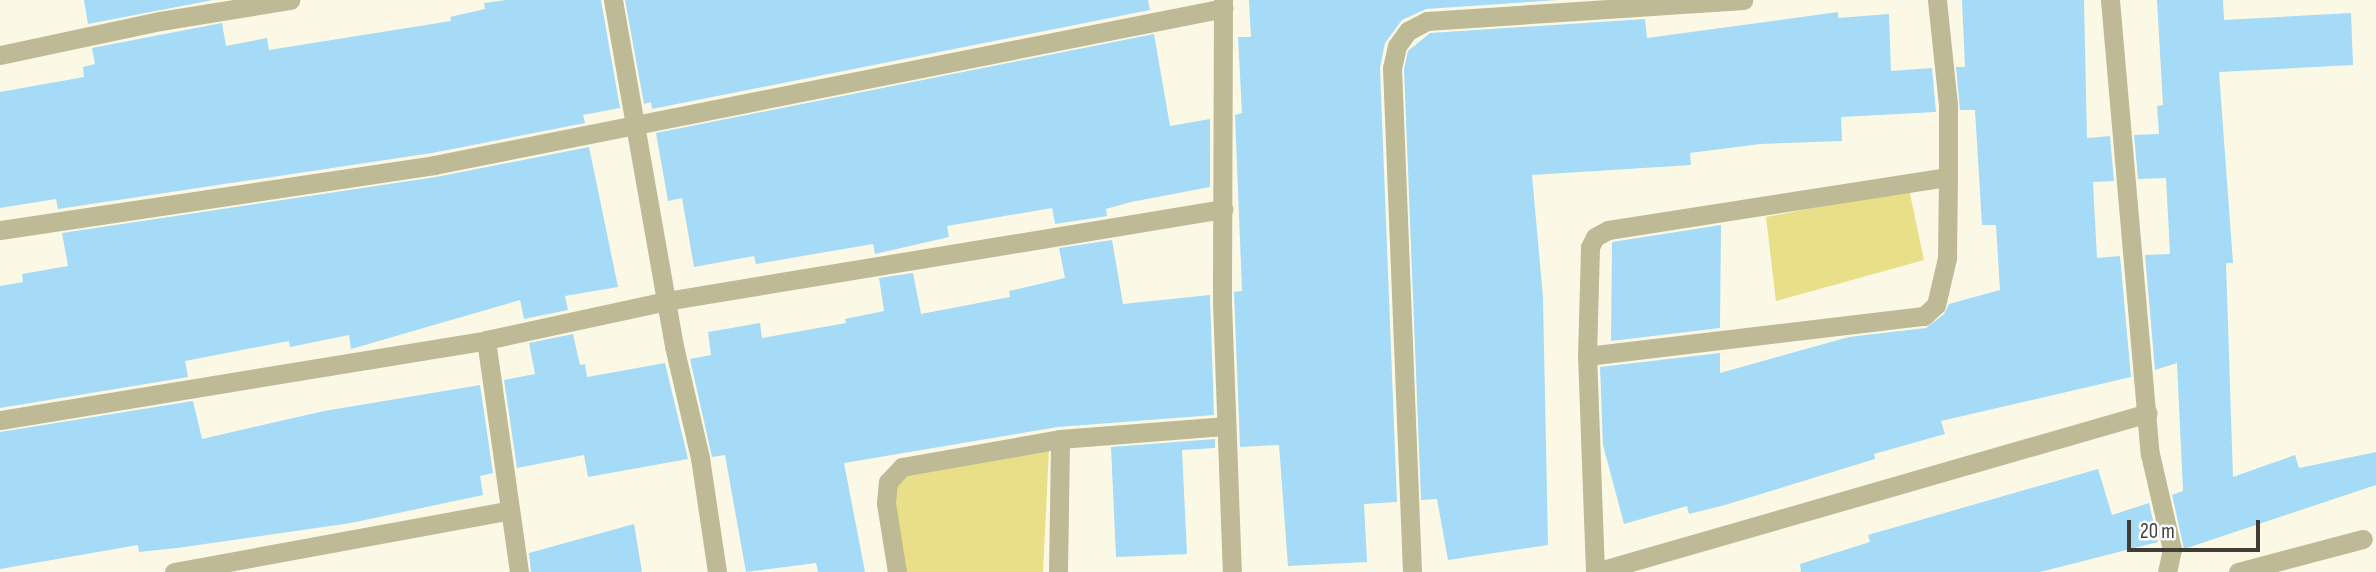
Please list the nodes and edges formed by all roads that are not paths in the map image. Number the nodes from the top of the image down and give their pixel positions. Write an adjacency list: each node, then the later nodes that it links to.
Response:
1 (290, 0): 7 (street)
2 (614, 0): 8 (street)
3 (1743, 0): 27 (street)
4 (1937, 0): 9 (street)
5 (2110, 0): 15 (street)
6 (1224, 4): 8 (street); 10 (street)
7 (0, 55)
8 (637, 127): 11 (street); 12 (street)
9 (1948, 177): 14 (street); 14 (street)
10 (1223, 209): 12 (street); 17 (street)
11 (0, 230)
12 (666, 300): 13 (street); 23 (street)
13 (486, 340): 16 (street); 19 (street)
14 (1587, 356): 28 (street)
15 (2148, 413): 28 (street); 29 (street)
16 (0, 420)
17 (1226, 426): 18 (street); 26 (street)
18 (1060, 439): 24 (street); 25 (street)
19 (508, 511): 21 (street); 22 (street)
20 (2363, 539): 30 (street)
21 (174, 572)
22 (519, 572)
23 (717, 572)
24 (897, 572)
25 (1058, 572)
26 (1233, 572)
27 (1412, 572)
28 (1596, 572)
29 (2166, 572)
30 (2238, 572)

